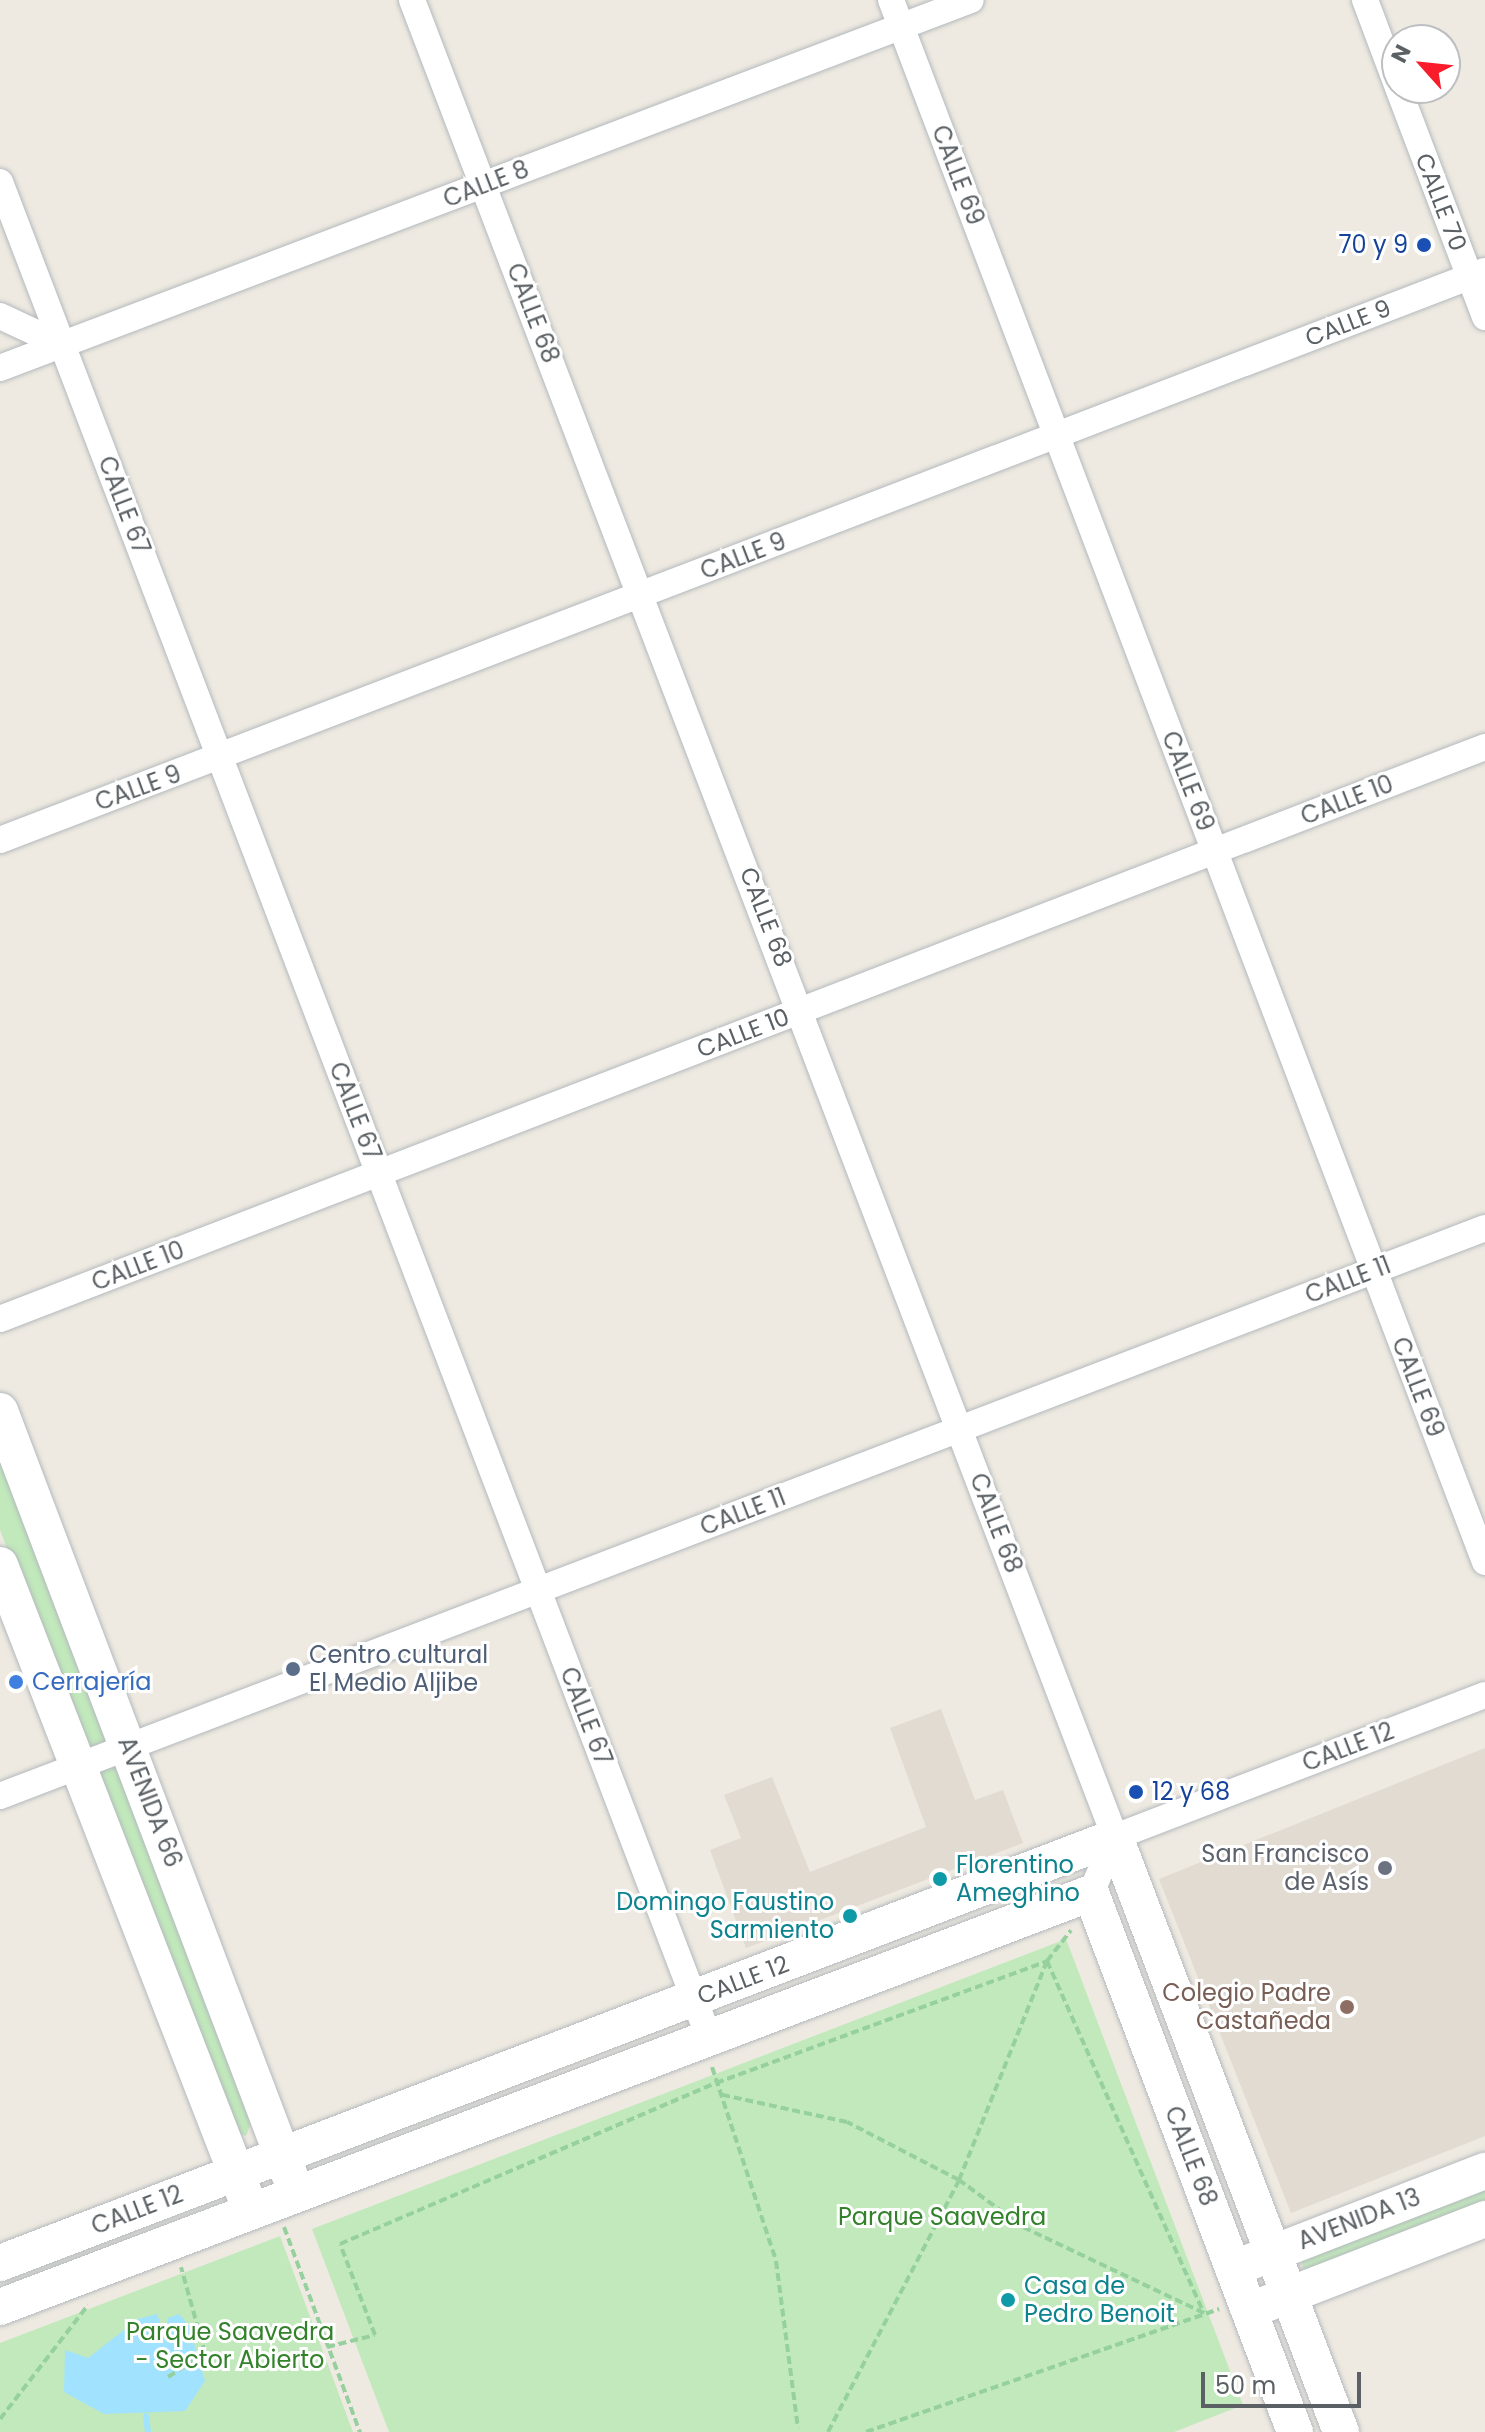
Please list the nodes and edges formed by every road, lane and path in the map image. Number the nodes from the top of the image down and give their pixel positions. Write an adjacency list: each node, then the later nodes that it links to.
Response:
1 (412, 0): 9 (street, CALLE 68)
2 (891, 0): 5 (street, CALLE 69)
3 (971, 0): 5 (street, CALLE 8)
4 (1365, 0): 6 (street, CALLE 70)
5 (901, 27): 9 (street, CALLE 8); 15 (street, CALLE 69)
6 (1381, 42)
7 (1405, 104): 10 (street, CALLE 70)
8 (0, 182): 13 (street, CALLE 67)
9 (483, 186): 13 (street, CALLE 8); 16 (street, CALLE 68)
10 (1477, 274): 12 (street, CALLE 70); 15 (street, CALLE 9)
11 (0, 316): 13 (street)
12 (1485, 317)
13 (62, 345): 14 (street, CALLE 8); 18 (street, CALLE 67)
14 (0, 368)
15 (1057, 435): 16 (street, CALLE 9); 20 (street, CALLE 69)
16 (643, 595): 18 (street, CALLE 9); 21 (street, CALLE 68)
17 (1485, 747): 20 (street, CALLE 10)
18 (220, 758): 19 (street, CALLE 9); 22 (street, CALLE 67)
19 (0, 840)
20 (1215, 851): 21 (street, CALLE 10); 24 (street, CALLE 69)
21 (801, 1010): 22 (street, CALLE 10); 27 (street, CALLE 68)
22 (379, 1173): 25 (street, CALLE 10); 30 (street, CALLE 67)
23 (1485, 1228): 24 (street, CALLE 11)
24 (1374, 1270): 27 (street, CALLE 11); 28 (street, CALLE 69)
25 (0, 1319)
26 (0, 1411): 32 (main road, AVENIDA 66)
27 (960, 1428): 30 (street, CALLE 11); 35 (street, CALLE 68)
28 (1485, 1562)
29 (0, 1565): 33 (main road)
30 (538, 1590): 32 (street, CALLE 11); 39 (street, CALLE 67)
31 (1485, 1695): 35 (street, CALLE 12)
32 (128, 1746): 33 (street, CALLE 11); 43 (main road, AVENIDA 66)
33 (79, 1765): 34 (street, CALLE 11); 45 (main road)
34 (0, 1796)
35 (1115, 1837): 36 (street); 39 (main road, CALLE 12); 50 (main road, CALLE 68)
36 (1091, 1893): 40 (main road, CALLE 12); 52 (main road, CALLE 68)
37 (1072, 1928): 38 (path)
38 (1047, 1961): 41 (path); 46 (path); 57 (path)
39 (694, 1999): 40 (street, CALLE 67); 43 (main road, CALLE 12)
40 (711, 2047): 41 (path); 47 (main road, CALLE 12)
41 (716, 2083): 42 (path); 58 (path)
42 (719, 2094): 46 (path); 61 (path)
43 (282, 2155): 45 (main road, CALLE 12); 47 (main road, AVENIDA 66)
44 (1485, 2171): 50 (main road, AVENIDA 13)
45 (236, 2172): 47 (main road); 51 (main road, CALLE 12)
46 (959, 2180): 57 (path); 63 (path)
47 (277, 2209): 49 (main road, CALLE 12); 58 (path)
48 (1485, 2219): 53 (main road, AVENIDA 13)
49 (173, 2242): 55 (main road, CALLE 12); 59 (path)
50 (1273, 2253): 52 (main road, AVENIDA 13); 53 (main road, CALLE 68)
51 (0, 2263)
52 (1234, 2268): 56 (main road, CALLE 68)
53 (1289, 2295): 56 (main road, AVENIDA 13); 66 (main road, CALLE 68)
54 (93, 2298): 60 (path)
55 (0, 2307)
56 (1235, 2309): 57 (path); 65 (main road, CALLE 68)
57 (1204, 2313): 64 (path)
58 (327, 2347): 62 (path)
59 (168, 2377)
60 (0, 2419)
61 (798, 2428)
62 (360, 2432)
63 (828, 2432)
64 (866, 2432)
65 (1295, 2432)
66 (1341, 2432)

